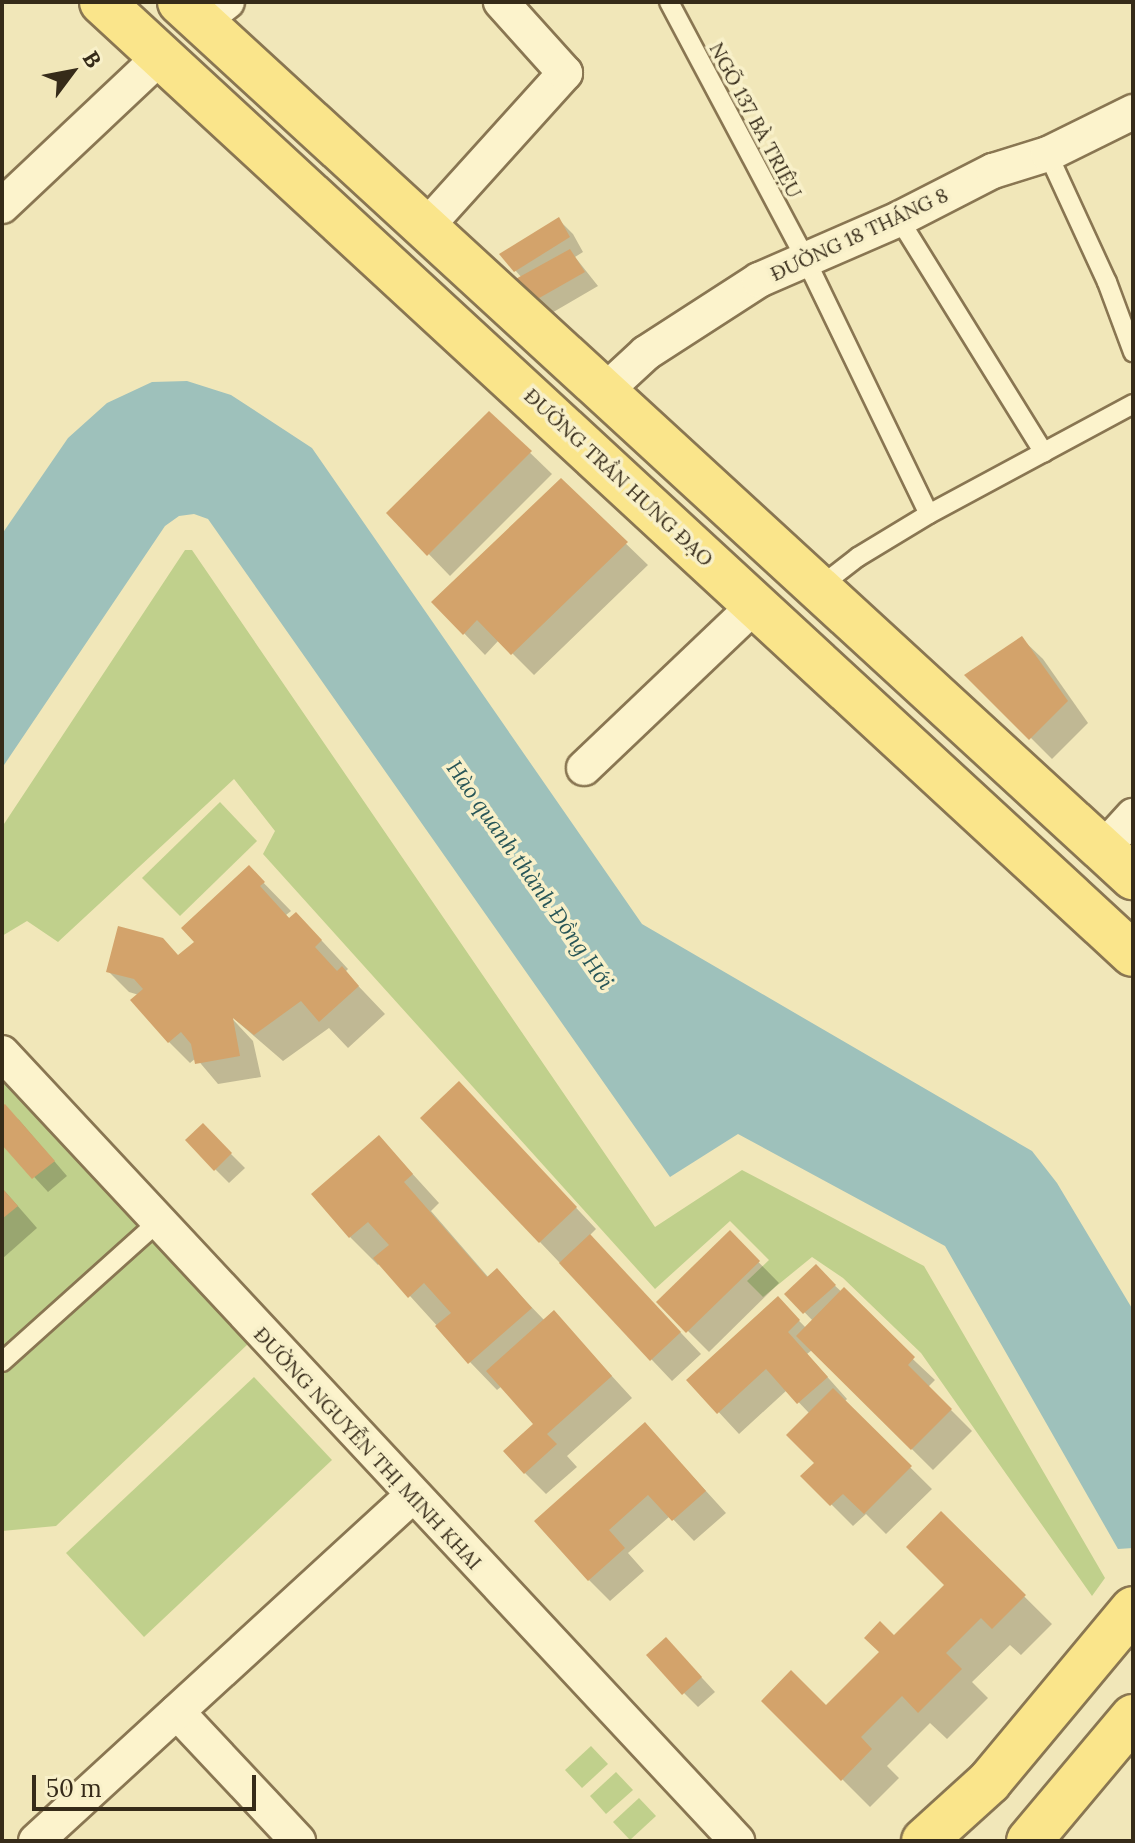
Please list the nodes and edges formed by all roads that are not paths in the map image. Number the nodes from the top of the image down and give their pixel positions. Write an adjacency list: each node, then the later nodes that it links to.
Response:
1 (102, 2): 5 (main road, ĐƯỜNG TRẦN HƯNG ĐẠO)
2 (501, 2): 10 (street)
3 (669, 2): 11 (lane, NGÕ 137 BÀ TRIỆU)
4 (203, 9): 5 (main road); 10 (main road)
5 (161, 56): 8 (street); 18 (main road, ĐƯỜNG TRẦN HƯNG ĐẠO)
6 (1133, 112): 7 (street, ĐƯỜNG 18 THÁNG 8)
7 (1048, 154): 9 (street, ĐƯỜNG 18 THÁNG 8); 12 (lane)
8 (2, 206)
9 (899, 219): 11 (street, ĐƯỜNG 18 THÁNG 8); 15 (lane)
10 (425, 228): 13 (main road)
11 (805, 258): 13 (street, ĐƯỜNG 18 THÁNG 8); 16 (lane, NGÕ 137 BÀ TRIỆU)
12 (1133, 352)
13 (605, 391): 17 (main road)
14 (1133, 404): 15 (lane)
15 (1044, 453): 16 (lane)
16 (929, 514): 17 (lane)
17 (810, 580): 18 (main road); 21 (main road)
18 (757, 603): 19 (street); 22 (main road, ĐƯỜNG TRẦN HƯNG ĐẠO)
19 (584, 768)
20 (1133, 816): 21 (street)
21 (1118, 863)
22 (1133, 954)
23 (2, 1053): 24 (street, ĐƯỜNG NGUYỄN THỊ MINH KHAI)
24 (158, 1222): 25 (lane); 26 (street, ĐƯỜNG NGUYỄN THỊ MINH KHAI)
25 (2, 1362)
26 (412, 1496): 28 (street); 32 (street, ĐƯỜNG NGUYỄN THỊ MINH KHAI)
27 (1125, 1620): 33 (main road)
28 (177, 1712): 30 (street); 31 (street)
29 (1133, 1717): 34 (main road)
30 (36, 1841)
31 (298, 1841)
32 (737, 1841)
33 (924, 1841)
34 (1029, 1841)

